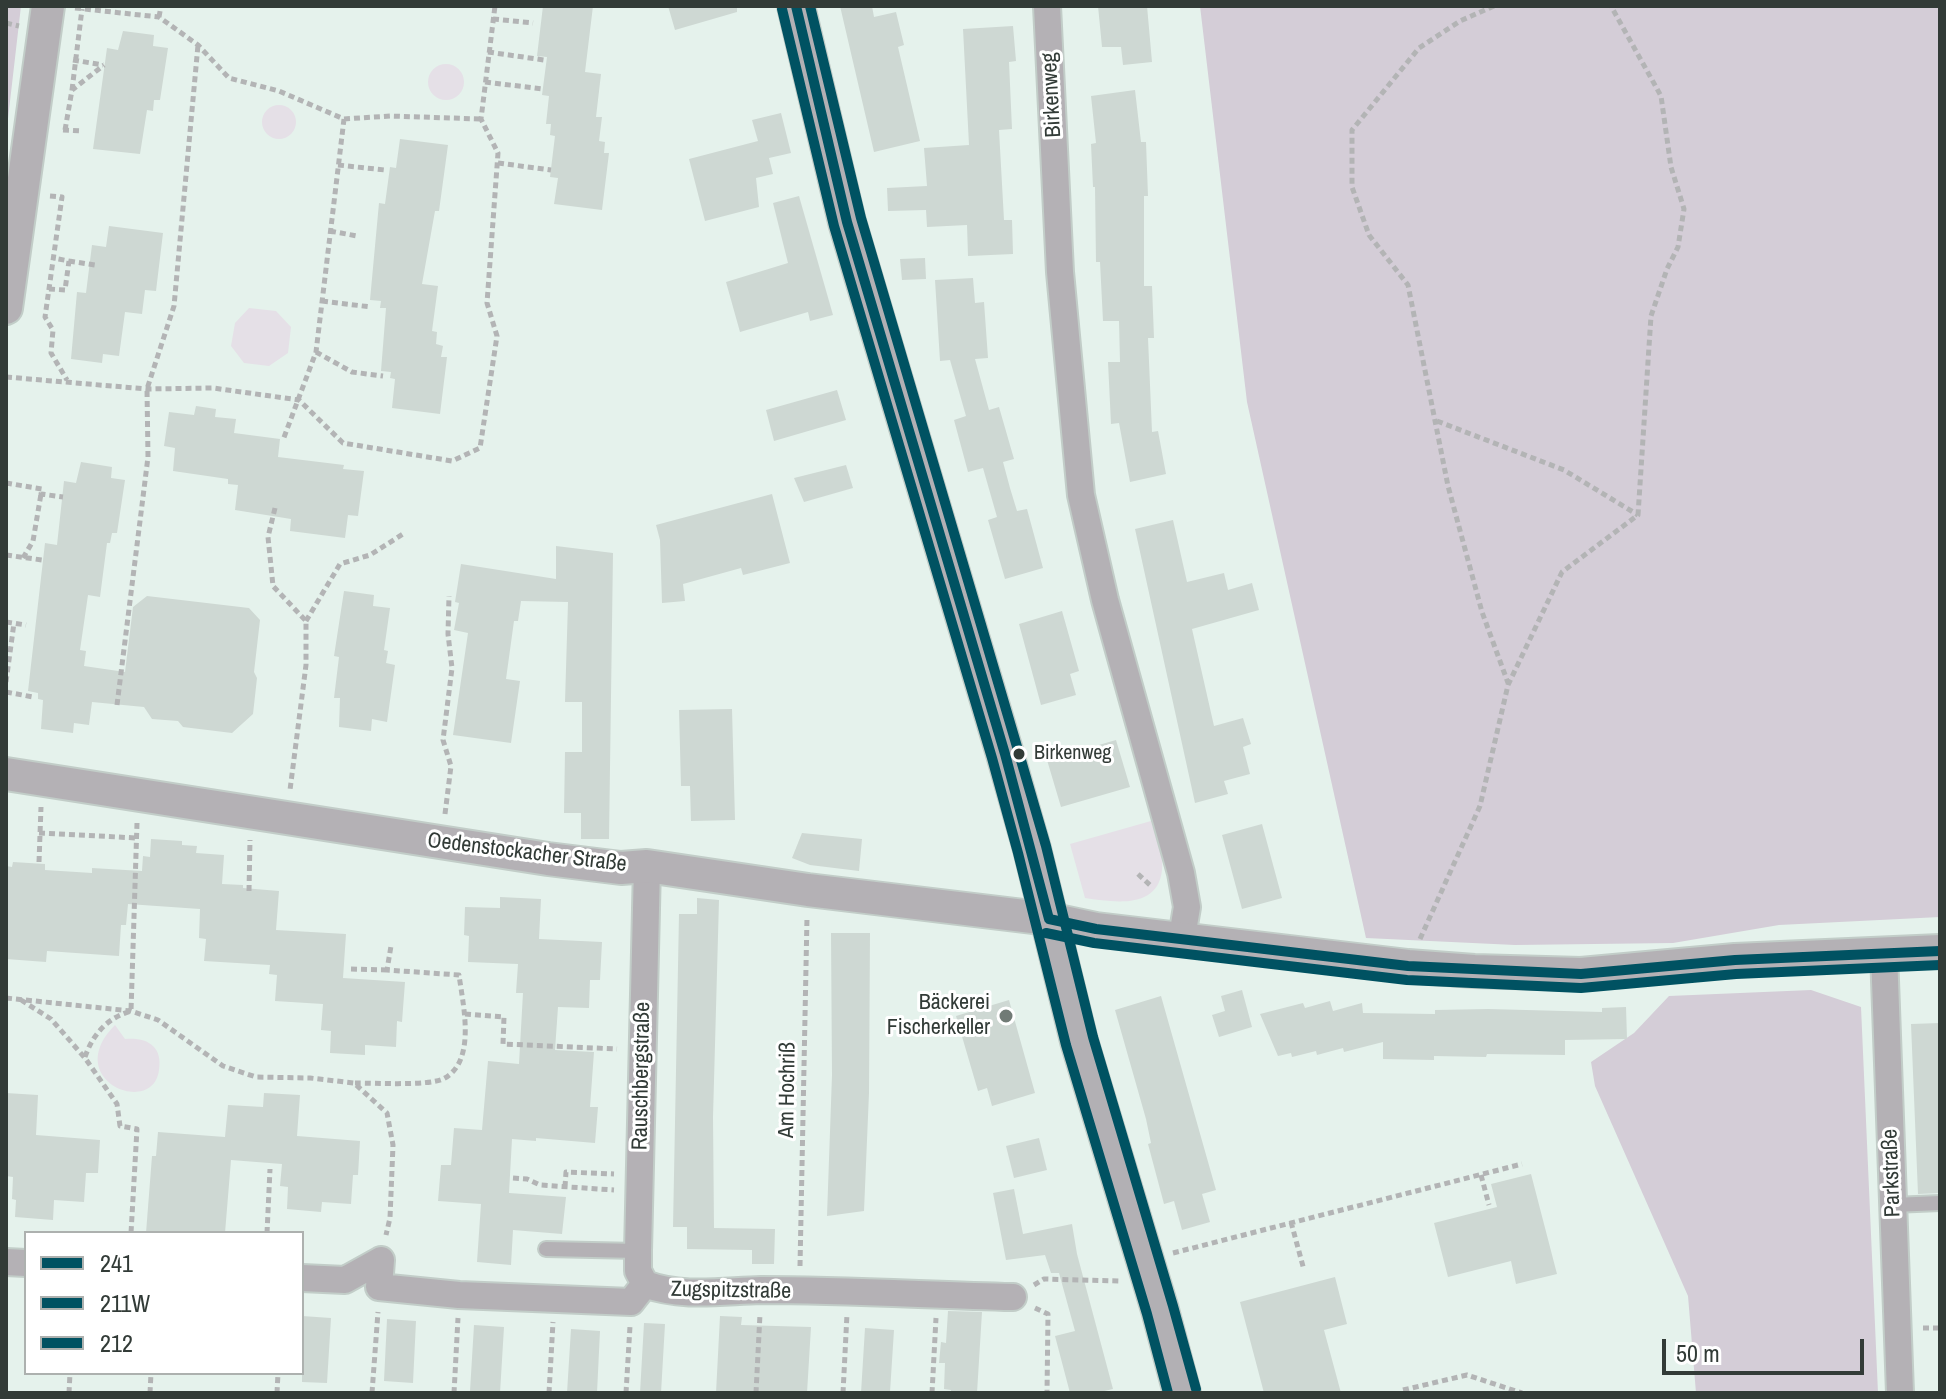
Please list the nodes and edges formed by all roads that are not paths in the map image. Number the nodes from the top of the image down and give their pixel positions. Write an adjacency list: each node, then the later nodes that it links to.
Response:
1 (48, 6): 4 (street)
2 (796, 6): 7 (main road)
3 (1047, 6): 8 (street, Birkenweg)
4 (6, 308)
5 (6, 774): 6 (street, Oedenstockacher Straße)
6 (647, 866): 7 (street, Oedenstockacher Straße); 14 (street, Rauschbergstraße)
7 (1049, 919): 8 (street, Oedenstockacher Straße); 20 (main road)
8 (1182, 937): 10 (street, Oedenstockacher Straße)
9 (1940, 951): 10 (street, Oedenstockacher Straße)
10 (1884, 953): 12 (street, Parkstraße)
11 (1940, 1203): 12 (lane)
12 (1893, 1205): 21 (street, Parkstraße)
13 (546, 1249): 14 (lane)
14 (638, 1251): 18 (street, Rauschbergstraße)
15 (304, 1278): 16 (street)
16 (345, 1280): 17 (street, Zugspitzstraße); 17 (street)
17 (379, 1287): 18 (street, Zugspitzstraße)
18 (638, 1293): 19 (street, Zugspitzstraße)
19 (1013, 1297)
20 (1182, 1393)
21 (1900, 1393)

